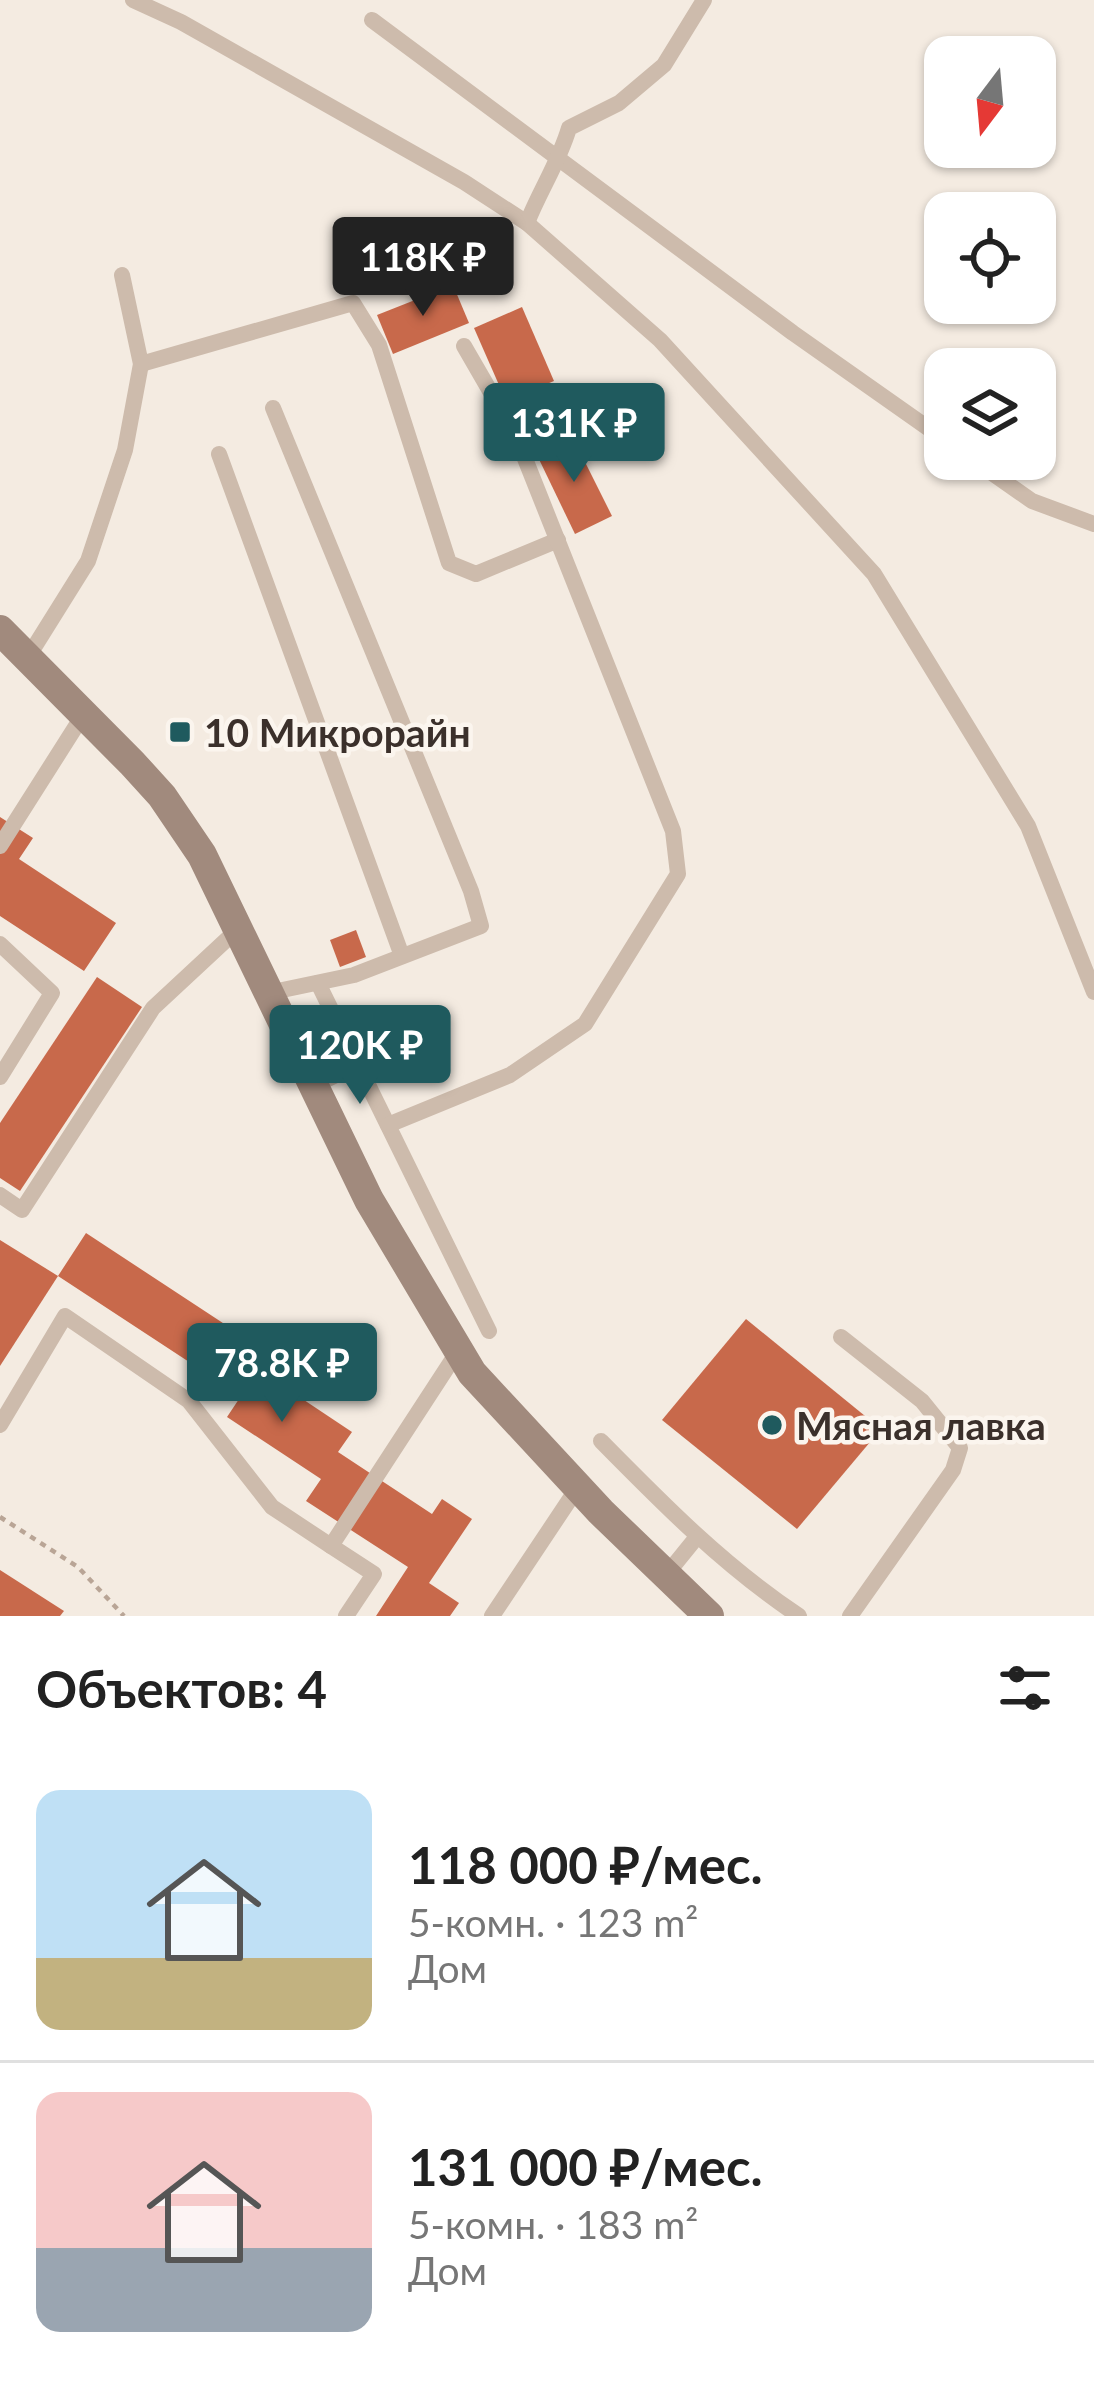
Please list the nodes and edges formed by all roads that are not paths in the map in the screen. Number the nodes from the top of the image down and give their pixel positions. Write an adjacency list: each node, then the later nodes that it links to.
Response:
1 (133, 0): 5 (lane)
2 (704, 0): 4 (lane)
3 (372, 20): 4 (lane)
4 (560, 158): 5 (lane); 10 (lane)
5 (527, 223): 23 (lane)
6 (122, 275): 8 (lane)
7 (464, 346): 14 (lane)
8 (142, 364): 14 (lane); 16 (lane)
9 (273, 408): 21 (lane)
10 (924, 425)
11 (219, 454): 21 (lane)
12 (1002, 480): 13 (lane)
13 (1094, 524)
14 (558, 540): 28 (lane)
15 (0, 630): 16 (main road)
16 (28, 657): 17 (main road)
17 (85, 712): 18 (lane); 19 (main road)
18 (0, 846)
19 (238, 929): 24 (main road); 29 (lane)
20 (0, 944): 26 (lane)
21 (402, 956): 22 (lane)
22 (318, 983): 24 (lane); 25 (lane)
23 (1094, 992)
24 (268, 993): 27 (main road)
25 (357, 1065): 27 (lane); 28 (lane)
26 (0, 1077)
27 (313, 1085): 32 (main road)
28 (388, 1126): 30 (lane)
29 (0, 1195)
30 (489, 1331)
31 (842, 1337): 43 (lane)
32 (458, 1351): 35 (main road); 37 (lane)
33 (0, 1425): 37 (lane)
34 (601, 1441): 36 (lane)
35 (578, 1487): 38 (main road); 40 (lane)
36 (696, 1538): 38 (lane); 42 (lane)
37 (331, 1546): 39 (lane)
38 (666, 1575): 41 (main road)
39 (346, 1616)
40 (492, 1616)
41 (709, 1616)
42 (799, 1616)
43 (850, 1616)

